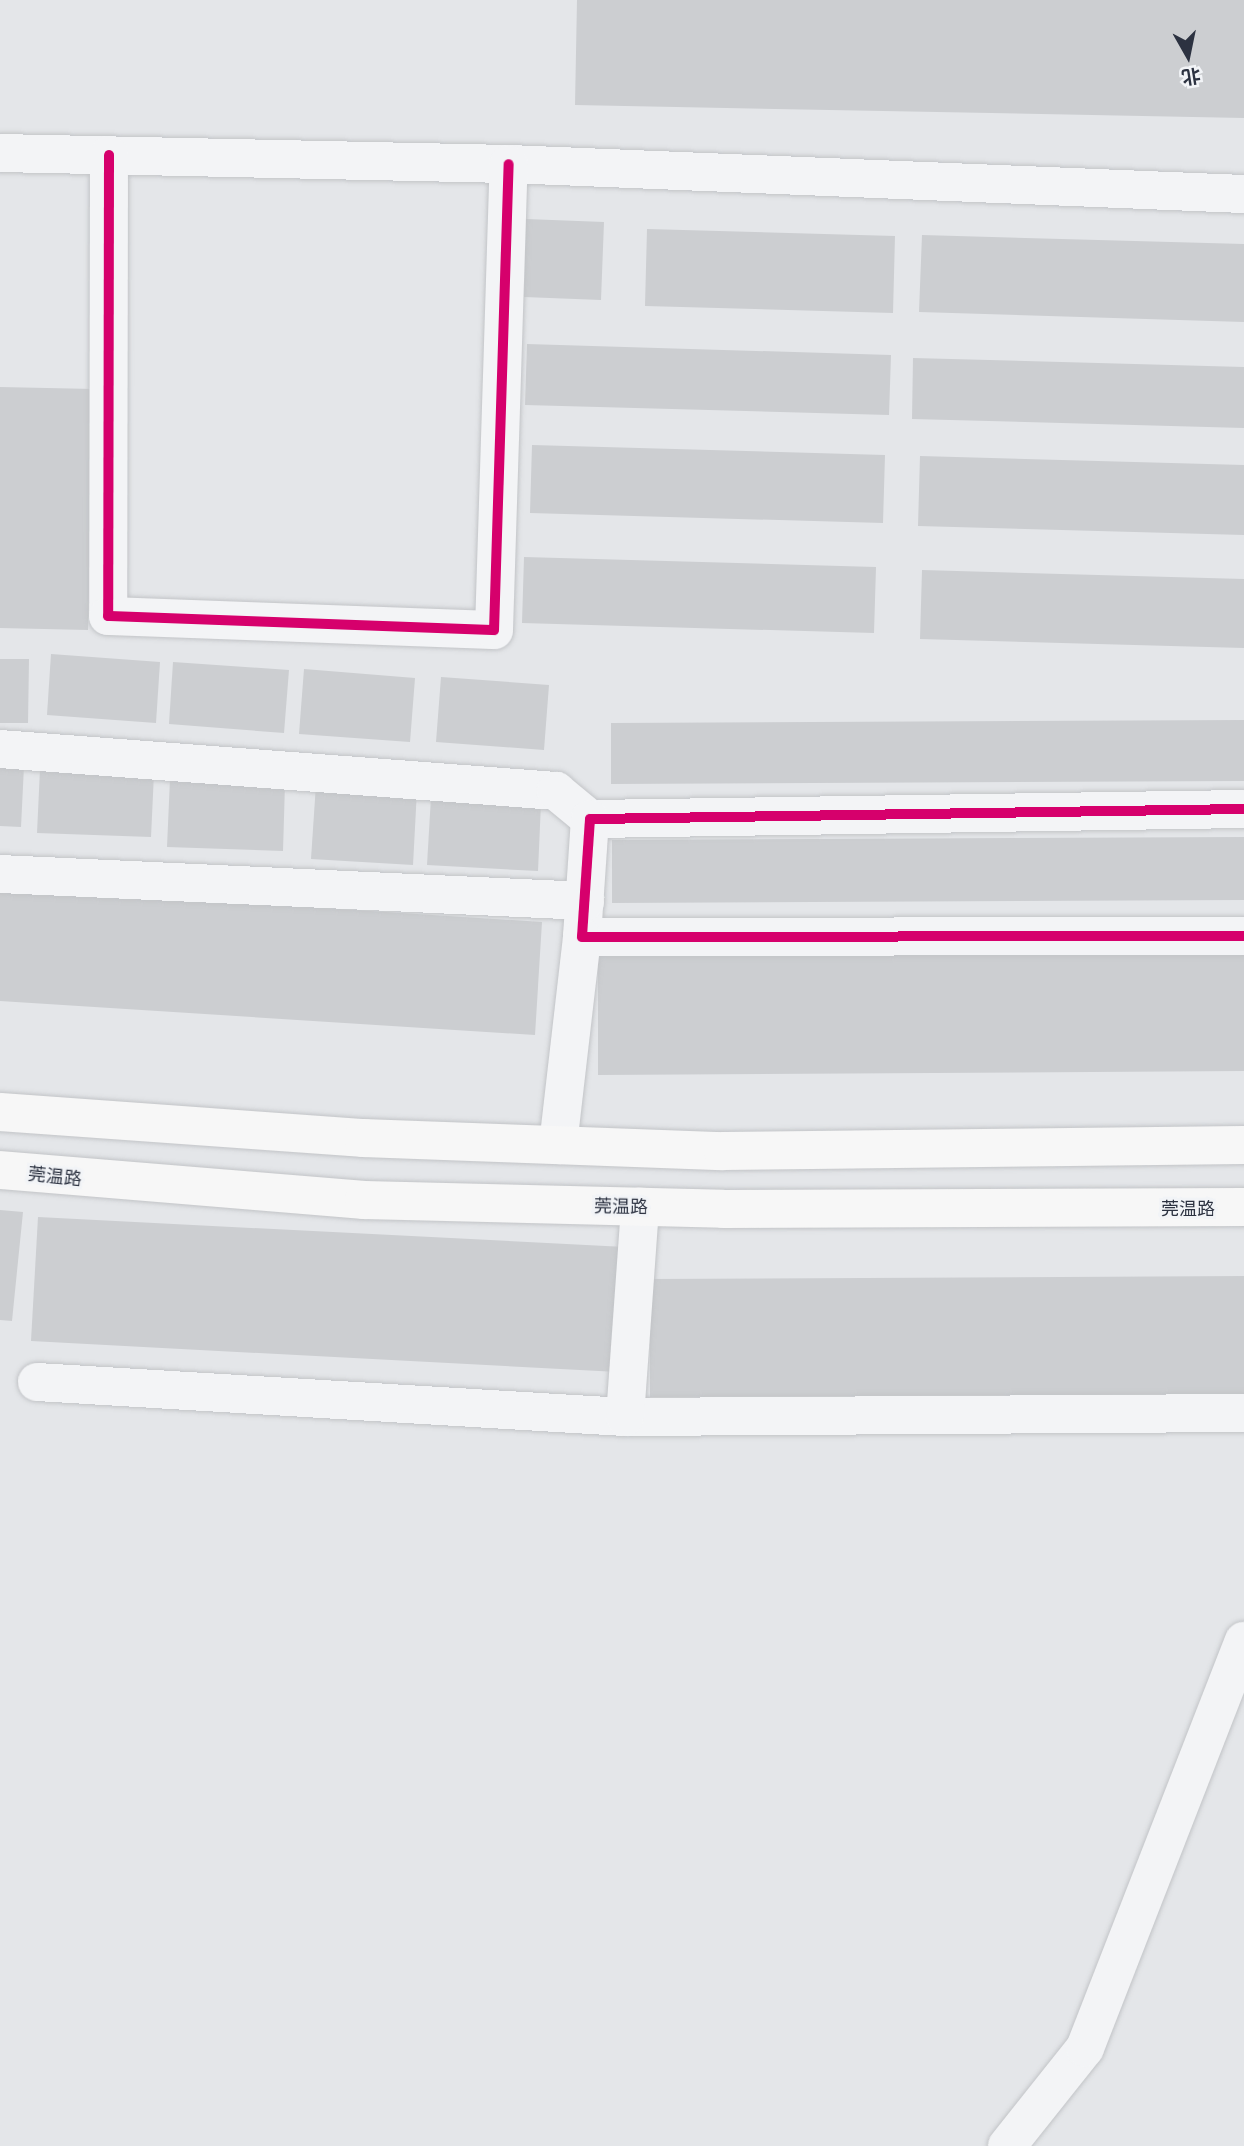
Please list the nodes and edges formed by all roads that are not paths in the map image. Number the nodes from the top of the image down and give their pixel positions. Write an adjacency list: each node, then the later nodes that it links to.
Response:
1 (0, 153): 2 (street)
2 (109, 155): 3 (street); 3 (street)
3 (509, 164): 4 (street)
4 (1244, 194)
5 (0, 749): 7 (street)
6 (1244, 809): 7 (street)
7 (590, 819): 9 (street)
8 (0, 874): 9 (street)
9 (583, 919): 10 (street); 12 (street)
10 (1244, 936)
11 (0, 1112): 12 (main road)
12 (558, 1145): 13 (main road)
13 (1244, 1145)
14 (0, 1170): 15 (main road, 莞温路)
15 (640, 1207): 16 (main road, 莞温路); 19 (street)
16 (1244, 1208)
17 (37, 1382): 19 (street)
18 (1244, 1413): 19 (street)
19 (625, 1417)
20 (1244, 1641): 21 (street)
21 (1007, 2146)

